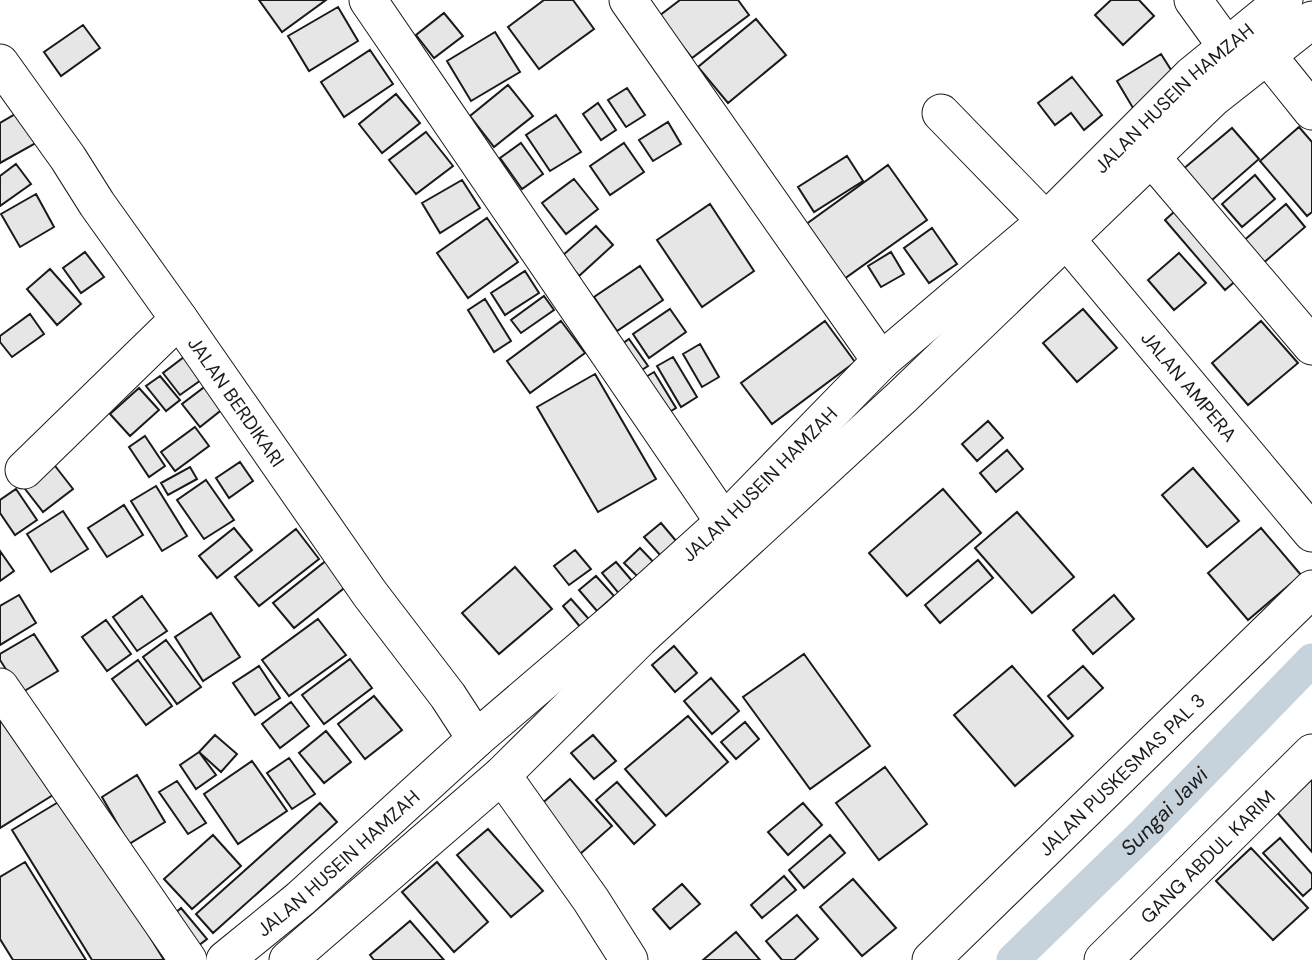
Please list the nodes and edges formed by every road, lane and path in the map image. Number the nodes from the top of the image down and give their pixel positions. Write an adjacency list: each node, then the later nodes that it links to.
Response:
1 (368, 0): 17 (street)
2 (628, 0): 15 (street)
3 (1193, 0): 6 (street)
4 (1284, 0): 6 (street, JALAN HUSEIN HAMZAH)
5 (1312, 20): 7 (street, JALAN HUSEIN HAMZAH)
6 (1227, 47): 12 (street, JALAN HUSEIN HAMZAH)
7 (1267, 55): 9 (street); 11 (street, JALAN HUSEIN HAMZAH)
8 (0, 64): 13 (street, JALAN BERDIKARI)
9 (1312, 111)
10 (941, 113): 12 (street, JALAN AMPERA)
11 (1152, 158): 12 (street, JALAN HUSEIN HAMZAH); 14 (street)
12 (1056, 230): 15 (street, JALAN HUSEIN HAMZAH); 18 (street, JALAN AMPERA); 20 (street, JALAN HUSEIN HAMZAH)
13 (179, 319): 16 (street); 22 (street, JALAN BERDIKARI)
14 (1312, 346)
15 (881, 361): 17 (street, JALAN HUSEIN HAMZAH)
16 (24, 470)
17 (724, 522): 20 (street, JALAN HUSEIN HAMZAH)
18 (1312, 533)
19 (1312, 589): 31 (street, JALAN PUSKESMAS PAL 3)
20 (629, 627): 22 (street, JALAN HUSEIN HAMZAH); 24 (street, JALAN HUSEIN HAMZAH)
21 (0, 687): 27 (street)
22 (476, 739): 25 (street, JALAN HUSEIN HAMZAH)
23 (1312, 753): 32 (street, GANG ABDUL KARIM)
24 (502, 775): 26 (street, JALAN HUSEIN HAMZAH); 30 (street)
25 (300, 899): 26 (street); 28 (street, JALAN HUSEIN HAMZAH)
26 (327, 928): 29 (street, JALAN HUSEIN HAMZAH)
27 (188, 960)
28 (225, 960)
29 (288, 960)
30 (629, 960)
31 (931, 960)
32 (1103, 960)

